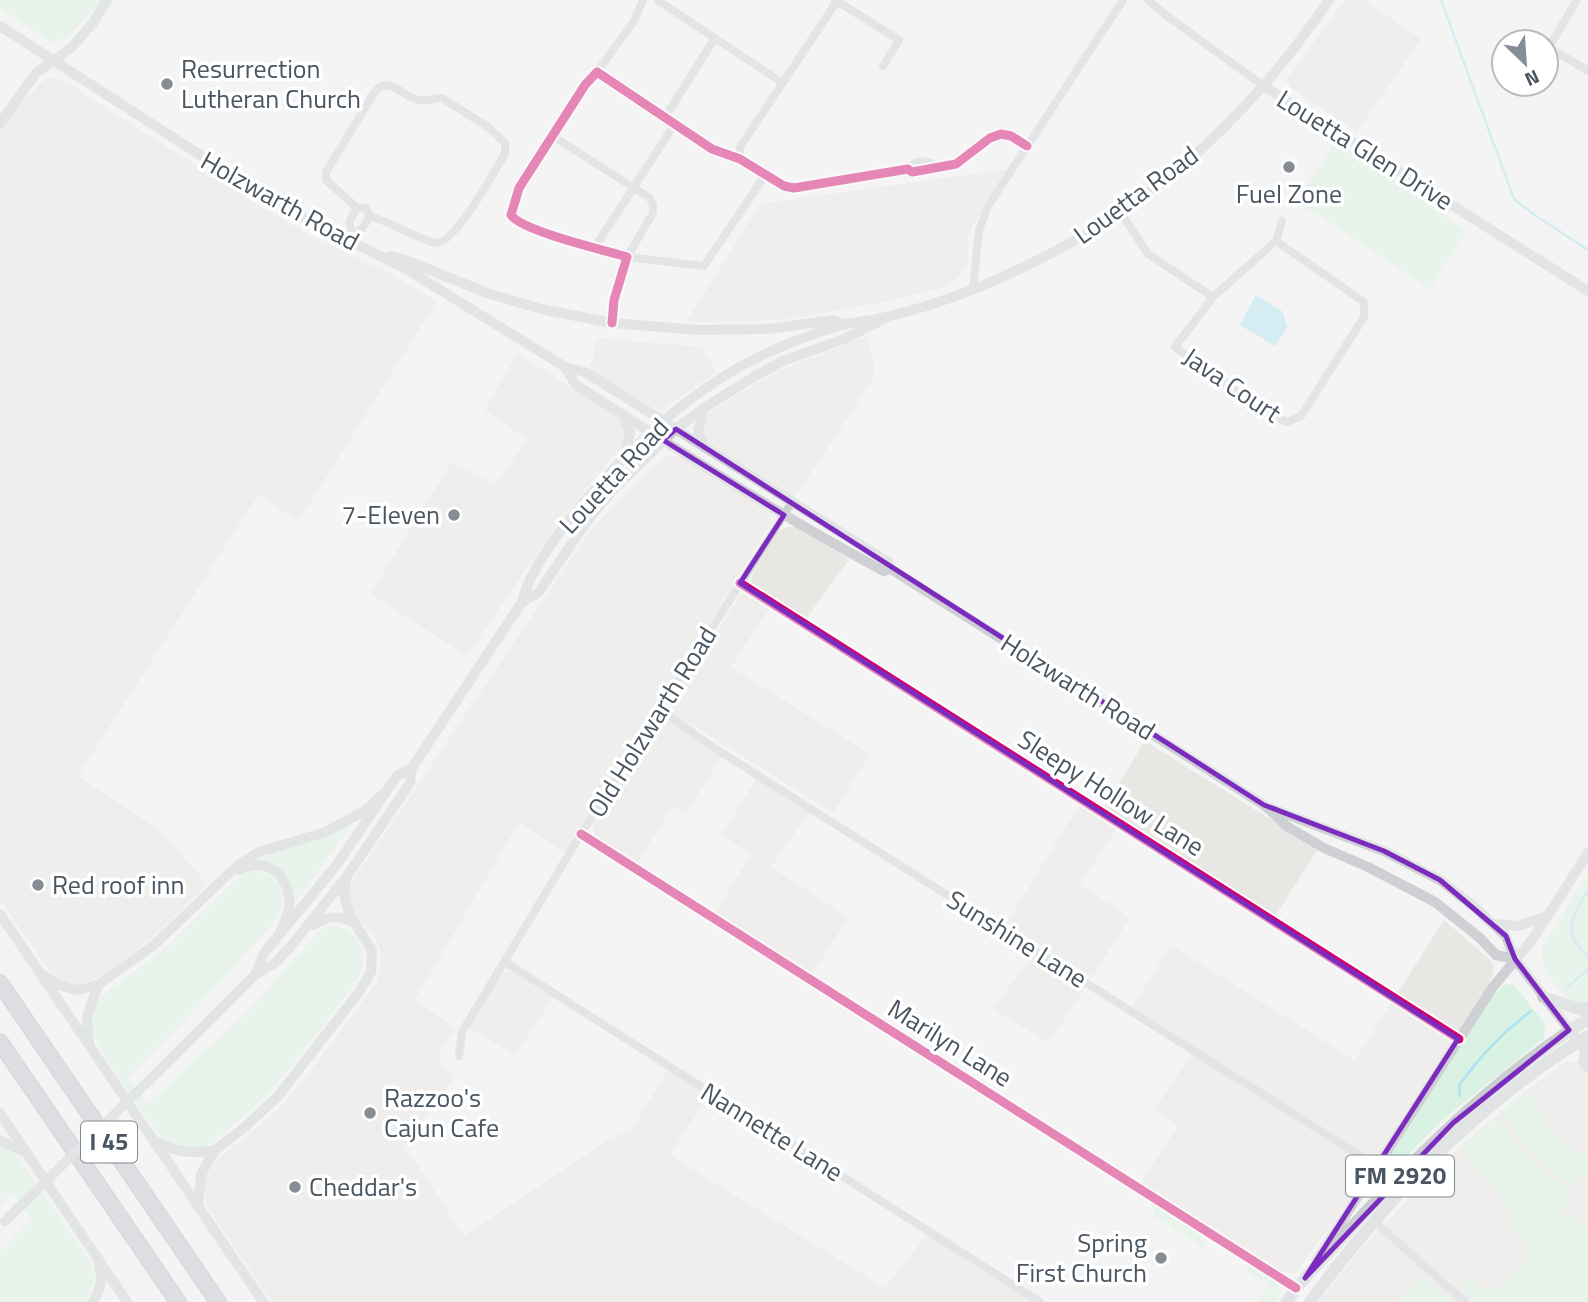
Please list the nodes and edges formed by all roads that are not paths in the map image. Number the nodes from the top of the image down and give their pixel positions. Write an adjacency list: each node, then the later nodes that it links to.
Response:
1 (107, 0): 11 (main road)
2 (643, 0): 14 (street)
3 (657, 0): 10 (street)
4 (1123, 0): 21 (street)
5 (1148, 0): 16 (street, Louetta Glen Drive)
6 (1329, 0): 16 (main road, Louetta Road)
7 (1577, 0): 13 (street)
8 (836, 1): 12 (street); 15 (street)
9 (0, 26): 11 (main road, Holzwarth Road)
10 (715, 38): 15 (street); 17 (street)
11 (54, 61): 18 (main road); 29 (main road, Holzwarth Road)
12 (883, 66)
13 (1588, 71)
14 (597, 72): 17 (street); 20 (street)
15 (783, 83): 22 (street)
16 (1265, 87): 26 (main road, Louetta Road); 35 (main road, Louetta Glen Drive)
17 (664, 118): 19 (street)
18 (0, 123)
19 (674, 125): 22 (street); 24 (street)
20 (551, 135): 24 (street); 31 (street)
21 (1027, 146): 23 (street); 34 (street)
22 (740, 159): 23 (street)
23 (765, 175): 33 (street)
24 (633, 188): 31 (street); 33 (street)
25 (357, 208): 27 (street); 27 (street); 29 (street)
26 (1121, 213): 34 (main road, Louetta Road); 36 (street)
27 (370, 216): 29 (street)
28 (1282, 221): 30 (street)
29 (351, 237): 32 (main road, Holzwarth Road)
30 (1276, 241): 36 (street); 36 (street, Java Court)
31 (595, 247): 33 (street)
32 (373, 253): 38 (main road); 40 (main road, Holzwarth Road)
33 (627, 257): 38 (street)
34 (973, 289): 37 (main road, Louetta Road)
35 (1588, 291)
36 (1213, 297)
37 (890, 316): 39 (main road, Louetta Road); 41 (main road, Louetta Road)
38 (612, 323): 39 (main road)
39 (845, 325): 43 (main road, Louetta Road)
40 (565, 367): 42 (main road, Holzwarth Road); 43 (main road, Holzwarth Road)
41 (704, 408): 44 (main road, Louetta Road); 47 (main road)
42 (623, 415): 45 (main road, Holzwarth Road); 48 (main road)
43 (662, 421): 44 (main road, Holzwarth Road); 45 (main road, Louetta Road)
44 (676, 429): 46 (main road, Louetta Road); 47 (main road, Holzwarth Road)
45 (650, 432): 46 (main road, Holzwarth Road); 48 (main road, Louetta Road)
46 (663, 440): 50 (main road, Holzwarth Road); 53 (main road, Louetta Road)
47 (704, 447): 49 (main road, Holzwarth Road)
48 (623, 459): 53 (main road, Louetta Road)
49 (792, 502): 50 (street, Old Holzwarth Road); 51 (main road, Holzwarth Road)
50 (784, 515): 51 (main road, Holzwarth Road); 52 (street, Old Holzwarth Road)
51 (891, 569): 57 (main road, Holzwarth Road)
52 (740, 583): 54 (street, Old Holzwarth Road); 78 (street, Sleepy Hollow Lane)
53 (523, 603): 55 (main road, Louetta Road)
54 (661, 709): 58 (street, Old Holzwarth Road); 90 (street, Sunshine Lane)
55 (412, 768): 56 (main road, Louetta Road); 60 (main road, Louetta Road)
56 (387, 790): 61 (main road); 67 (main road, Louetta Road)
57 (1265, 806): 64 (main road, Holzwarth Road); 68 (main road, Holzwarth Road)
58 (581, 834): 69 (street, Old Holzwarth Road); 96 (street, Marilyn Lane)
59 (1588, 853): 63 (main road)
60 (347, 876): 65 (main road); 66 (main road, Louetta Road)
61 (222, 880): 67 (main road); 73 (main road)
62 (0, 914): 70 (main road)
63 (1547, 916): 64 (main road); 68 (main road)
64 (1493, 923): 68 (main road, Holzwarth Road)
65 (355, 924): 66 (main road); 87 (main road)
66 (304, 930): 71 (main road, Louetta Road)
67 (280, 935): 71 (main road, Louetta Road)
68 (1515, 959): 74 (main road, Holzwarth Road); 78 (main road)
69 (505, 962): 82 (street, Old Holzwarth Road); 102 (street, Nannette Lane)
70 (40, 973): 73 (main road); 81 (main road)
71 (256, 974): 93 (main road, Louetta Road, bridge)
72 (0, 983): 100 (highway, I 45)
73 (98, 985): 81 (main road)
74 (1544, 997): 75 (main road); 77 (main road, Holzwarth Road)
75 (1588, 1009)
76 (1588, 1019): 77 (main road, FM 2920)
77 (1569, 1031): 80 (main road, Holzwarth Road); 89 (main road, FM 2920)
78 (1459, 1039): 90 (main road)
79 (0, 1042): 99 (highway, I 45)
80 (1585, 1045): 83 (main road); 92 (main road, FM 2920)
81 (90, 1047): 86 (main road)
82 (460, 1056)
83 (1588, 1068)
84 (0, 1113): 88 (main road)
85 (0, 1140): 88 (main road)
86 (155, 1140): 87 (main road); 91 (main road)
87 (215, 1150): 91 (main road)
88 (29, 1156): 94 (main road)
89 (1412, 1163): 92 (main road); 95 (main road, FM 2920)
90 (1376, 1166): 95 (main road)
91 (198, 1205): 101 (main road)
92 (1375, 1222): 105 (main road, FM 2920); 106 (street)
93 (3, 1224)
94 (96, 1257): 97 (main road); 98 (main road)
95 (1305, 1278): 96 (main road, FM 2920)
96 (1296, 1288): 103 (main road, FM 2920); 104 (main road)
97 (93, 1302)
98 (127, 1302)
99 (178, 1302)
100 (218, 1302)
101 (263, 1302)
102 (1040, 1302)
103 (1287, 1302)
104 (1299, 1302)
105 (1310, 1302)
106 (1465, 1302)

